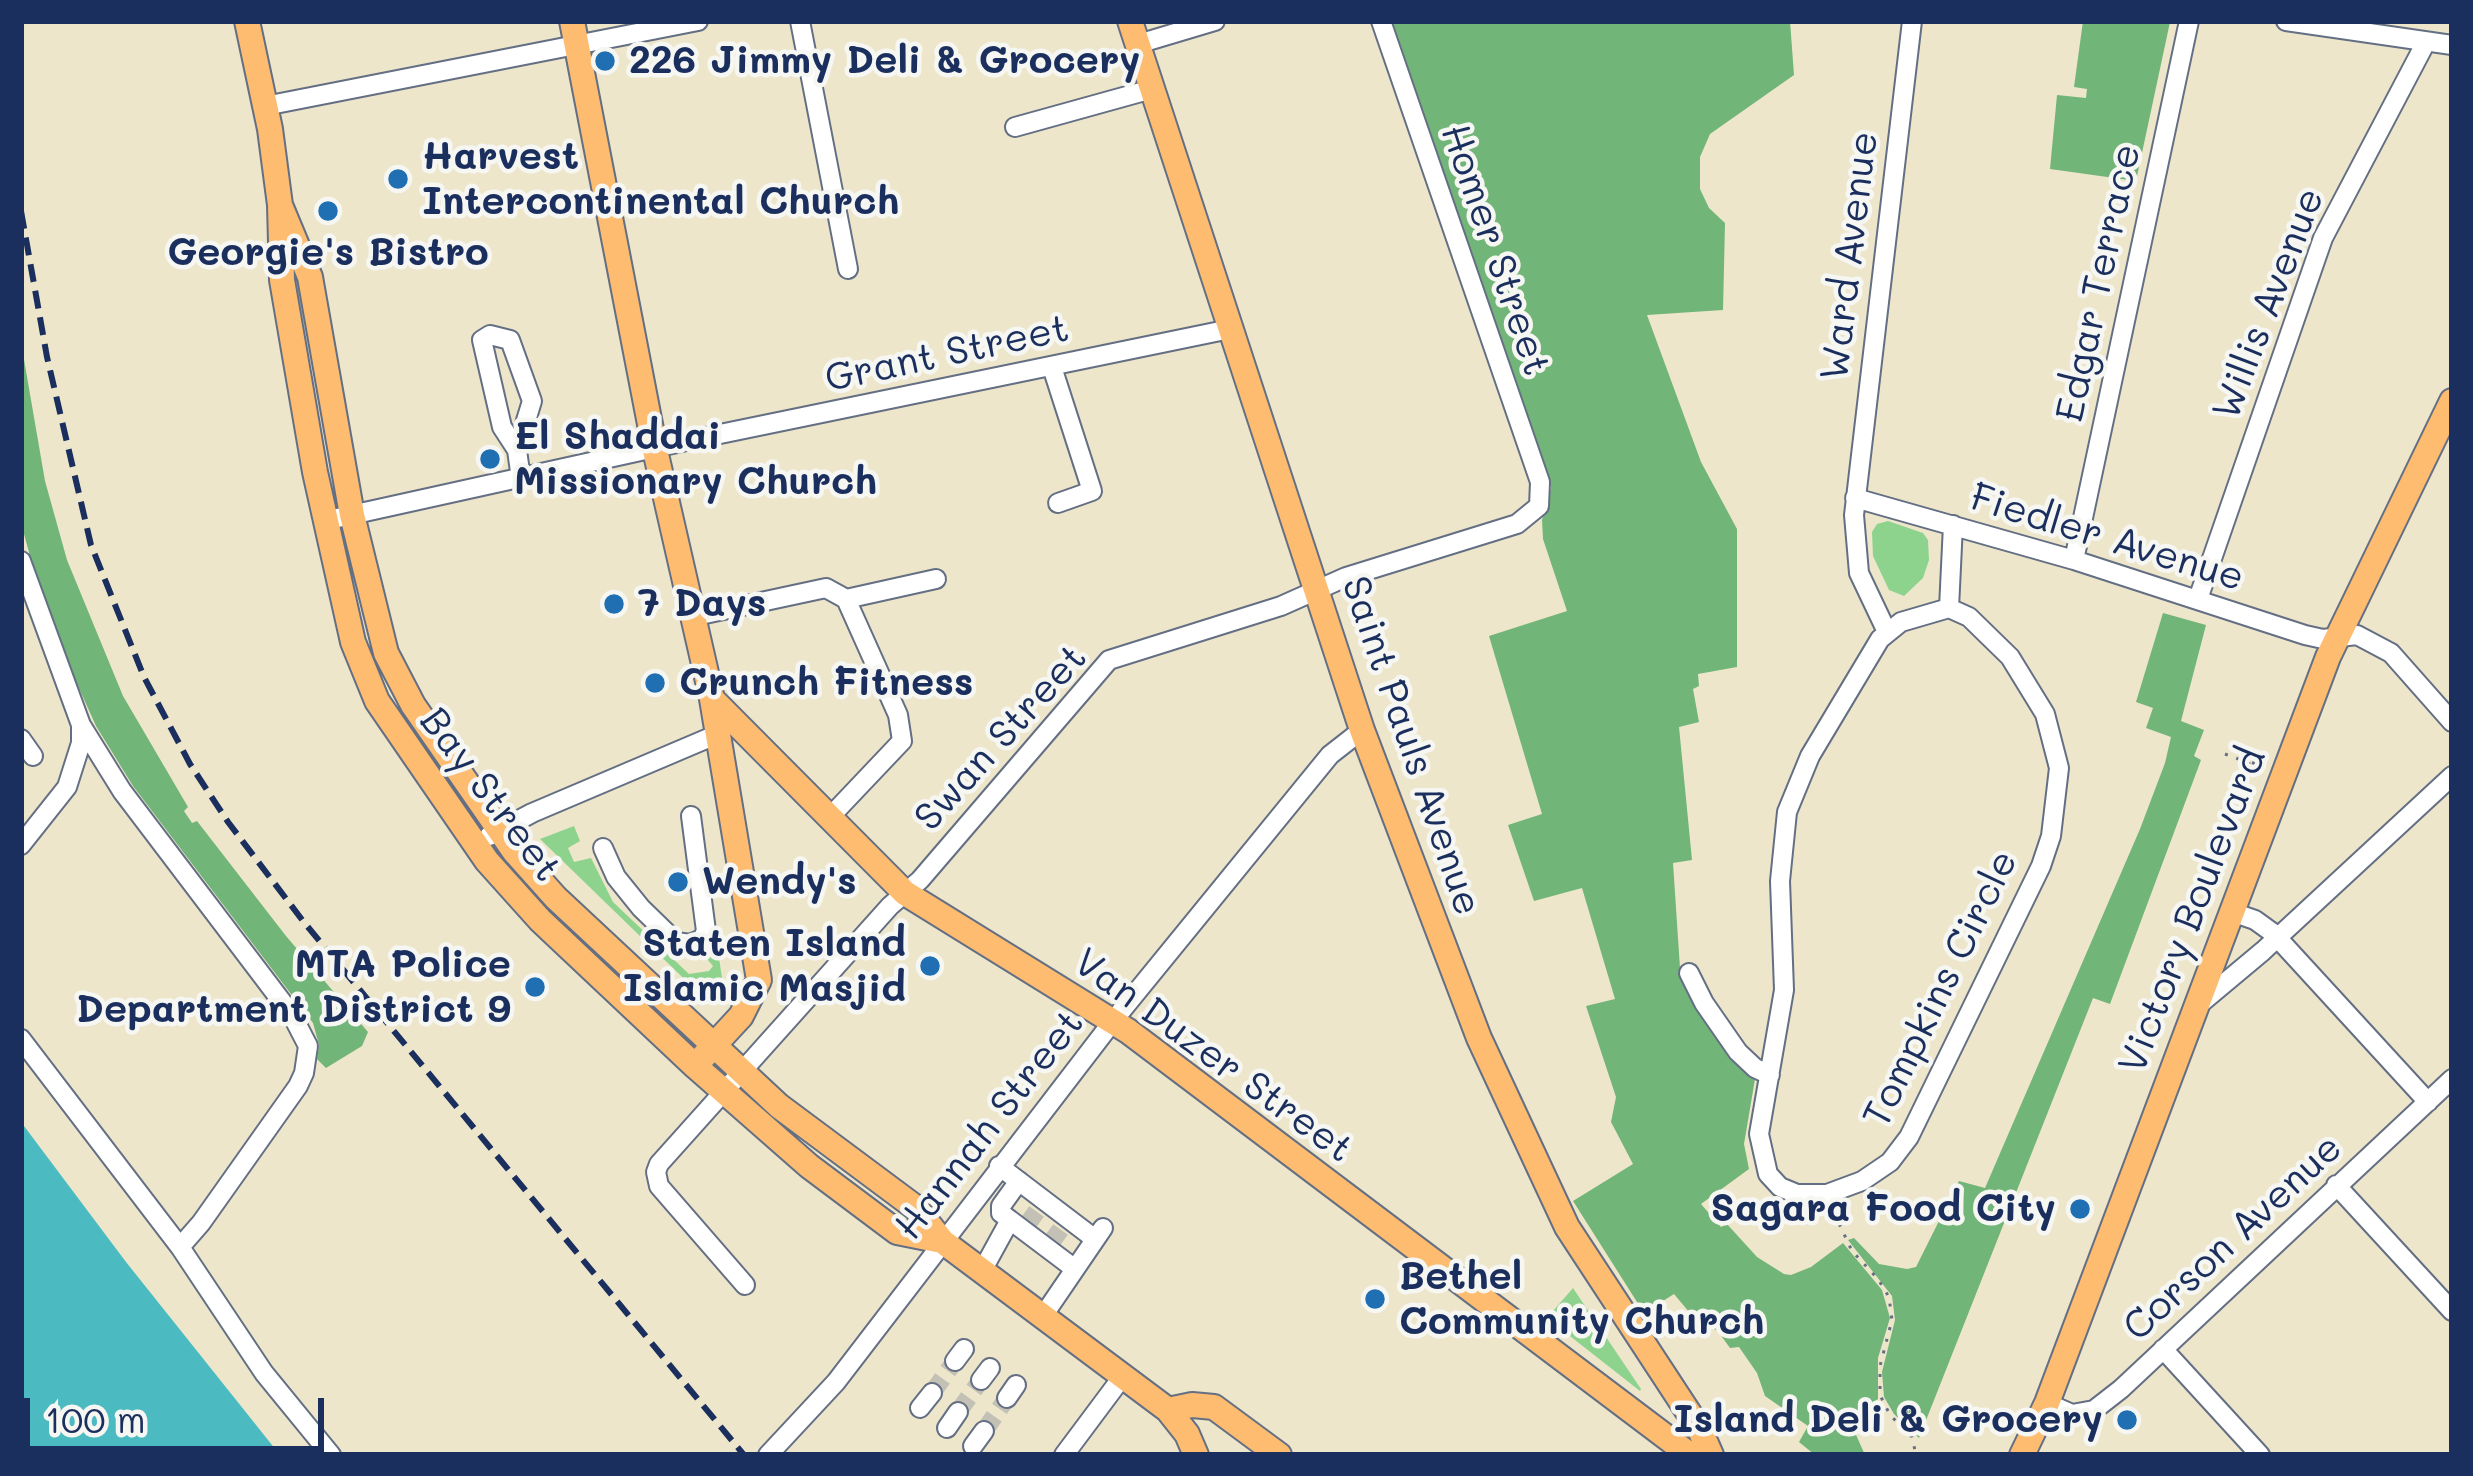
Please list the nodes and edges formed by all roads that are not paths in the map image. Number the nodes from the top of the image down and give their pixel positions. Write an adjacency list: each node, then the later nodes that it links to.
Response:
1 (247, 21): 14 (main road, Bay Street)
2 (698, 21): 9 (street)
3 (800, 21): 17 (street)
4 (1215, 21): 10 (street)
5 (1381, 21): 25 (street, Homer Street)
6 (1912, 21): 24 (street, Ward Avenue)
7 (2189, 21): 30 (street, Edgar Terrace)
8 (2286, 21): 11 (street)
9 (574, 33): 14 (street); 22 (main road, Van Duzer Street)
10 (1134, 33): 13 (main road, Saint Pauls Avenue)
11 (2426, 42): 12 (street); 35 (street, Willis Avenue)
12 (2452, 45)
13 (1152, 88): 15 (street); 18 (main road, Saint Pauls Avenue)
14 (265, 106): 16 (main road, Bay Street)
15 (1016, 128)
16 (280, 205): 27 (main road, Bay Street); 28 (main road, Bay Street)
17 (848, 269)
18 (1230, 329): 19 (street, Grant Street); 33 (main road, Saint Pauls Avenue)
19 (1052, 367): 22 (street, Grant Street); 26 (street)
20 (2452, 401): 39 (main road, Victory Boulevard)
21 (517, 450): 21 (street); 23 (street)
22 (655, 450): 23 (street, Grant Street); 37 (main road, Van Duzer Street)
23 (520, 479): 27 (street, Grant Street)
24 (1855, 498): 29 (street, Fiedler Avenue); 38 (street)
25 (1541, 502): 33 (street, Swan Street)
26 (1058, 503)
27 (352, 515): 28 (street, Grant Street); 50 (main road, Bay Street)
28 (324, 521): 51 (main road, Bay Street)
29 (1953, 525): 30 (street, Fiedler Avenue); 36 (street)
30 (2074, 560): 35 (street, Fiedler Avenue)
31 (21, 561): 42 (street)
32 (936, 579): 34 (street)
33 (1318, 589): 43 (main road, Saint Pauls Avenue); 54 (street, Swan Street)
34 (846, 599): 37 (street); 49 (street)
35 (2198, 599): 39 (street, Fiedler Avenue)
36 (1949, 608): 38 (street); 64 (street, Tompkins Circle)
37 (691, 617): 40 (main road, Van Duzer Street)
38 (1887, 632): 64 (street, Tompkins Circle)
39 (2339, 635): 41 (street, Fiedler Avenue); 55 (main road, Victory Boulevard)
40 (712, 699): 44 (main road, Van Duzer Street); 49 (main road, Van Duzer Street)
41 (2452, 722)
42 (81, 725): 52 (street); 73 (street)
43 (1362, 730): 59 (street, Hannah Street); 89 (main road, Saint Pauls Avenue)
44 (718, 734): 50 (street); 61 (main road, Van Duzer Street)
45 (21, 739): 46 (street)
46 (33, 756)
47 (2452, 776): 56 (street)
48 (691, 816): 53 (street)
49 (828, 819): 54 (main road, Van Duzer Street)
50 (500, 830): 51 (street); 61 (main road, Bay Street)
51 (474, 843): 62 (main road, Bay Street)
52 (21, 845)
53 (602, 848)
54 (905, 893): 59 (main road, Van Duzer Street); 63 (street, Swan Street)
55 (2232, 912): 56 (street); 58 (main road, Victory Boulevard)
56 (2276, 938): 58 (street); 67 (street)
57 (1689, 973): 64 (street)
58 (2193, 1010): 81 (main road, Victory Boulevard)
59 (1113, 1021): 68 (street, Hannah Street); 88 (main road, Van Duzer Street)
60 (21, 1039): 73 (street)
61 (713, 1046): 62 (main road, Van Duzer Street); 63 (main road, Bay Street)
62 (694, 1066): 66 (main road, Bay Street)
63 (743, 1074): 66 (street, Swan Street); 72 (main road, Bay Street)
64 (1769, 1075)
65 (2452, 1079): 67 (street, Corson Avenue)
66 (725, 1094): 72 (main road, Bay Street); 76 (street, Swan Street)
67 (2428, 1102): 70 (street, Corson Avenue)
68 (999, 1166): 69 (street); 72 (street, Hannah Street)
69 (1019, 1181): 71 (street); 74 (street)
70 (2336, 1185): 77 (street); 79 (street, Corson Avenue)
71 (1020, 1226): 74 (street); 75 (street)
72 (942, 1241): 75 (main road, Bay Street); 84 (street, Hannah Street)
73 (180, 1247): 83 (street)
74 (1075, 1269): 78 (street)
75 (982, 1271): 78 (main road, Bay Street)
76 (745, 1285)
77 (2452, 1311)
78 (1042, 1316): 80 (main road, Bay Street)
79 (2163, 1349): 81 (street, Corson Avenue); 91 (street)
80 (1123, 1376): 82 (main road, Bay Street); 85 (street)
81 (2047, 1403): 90 (main road, Victory Boulevard)
82 (1168, 1411): 86 (main road, Bay Street); 87 (main road)
83 (331, 1455)
84 (768, 1455)
85 (1064, 1455)
86 (1196, 1455)
87 (1279, 1455)
88 (1690, 1455)
89 (1711, 1455)
90 (2022, 1455)
91 (2260, 1455)

